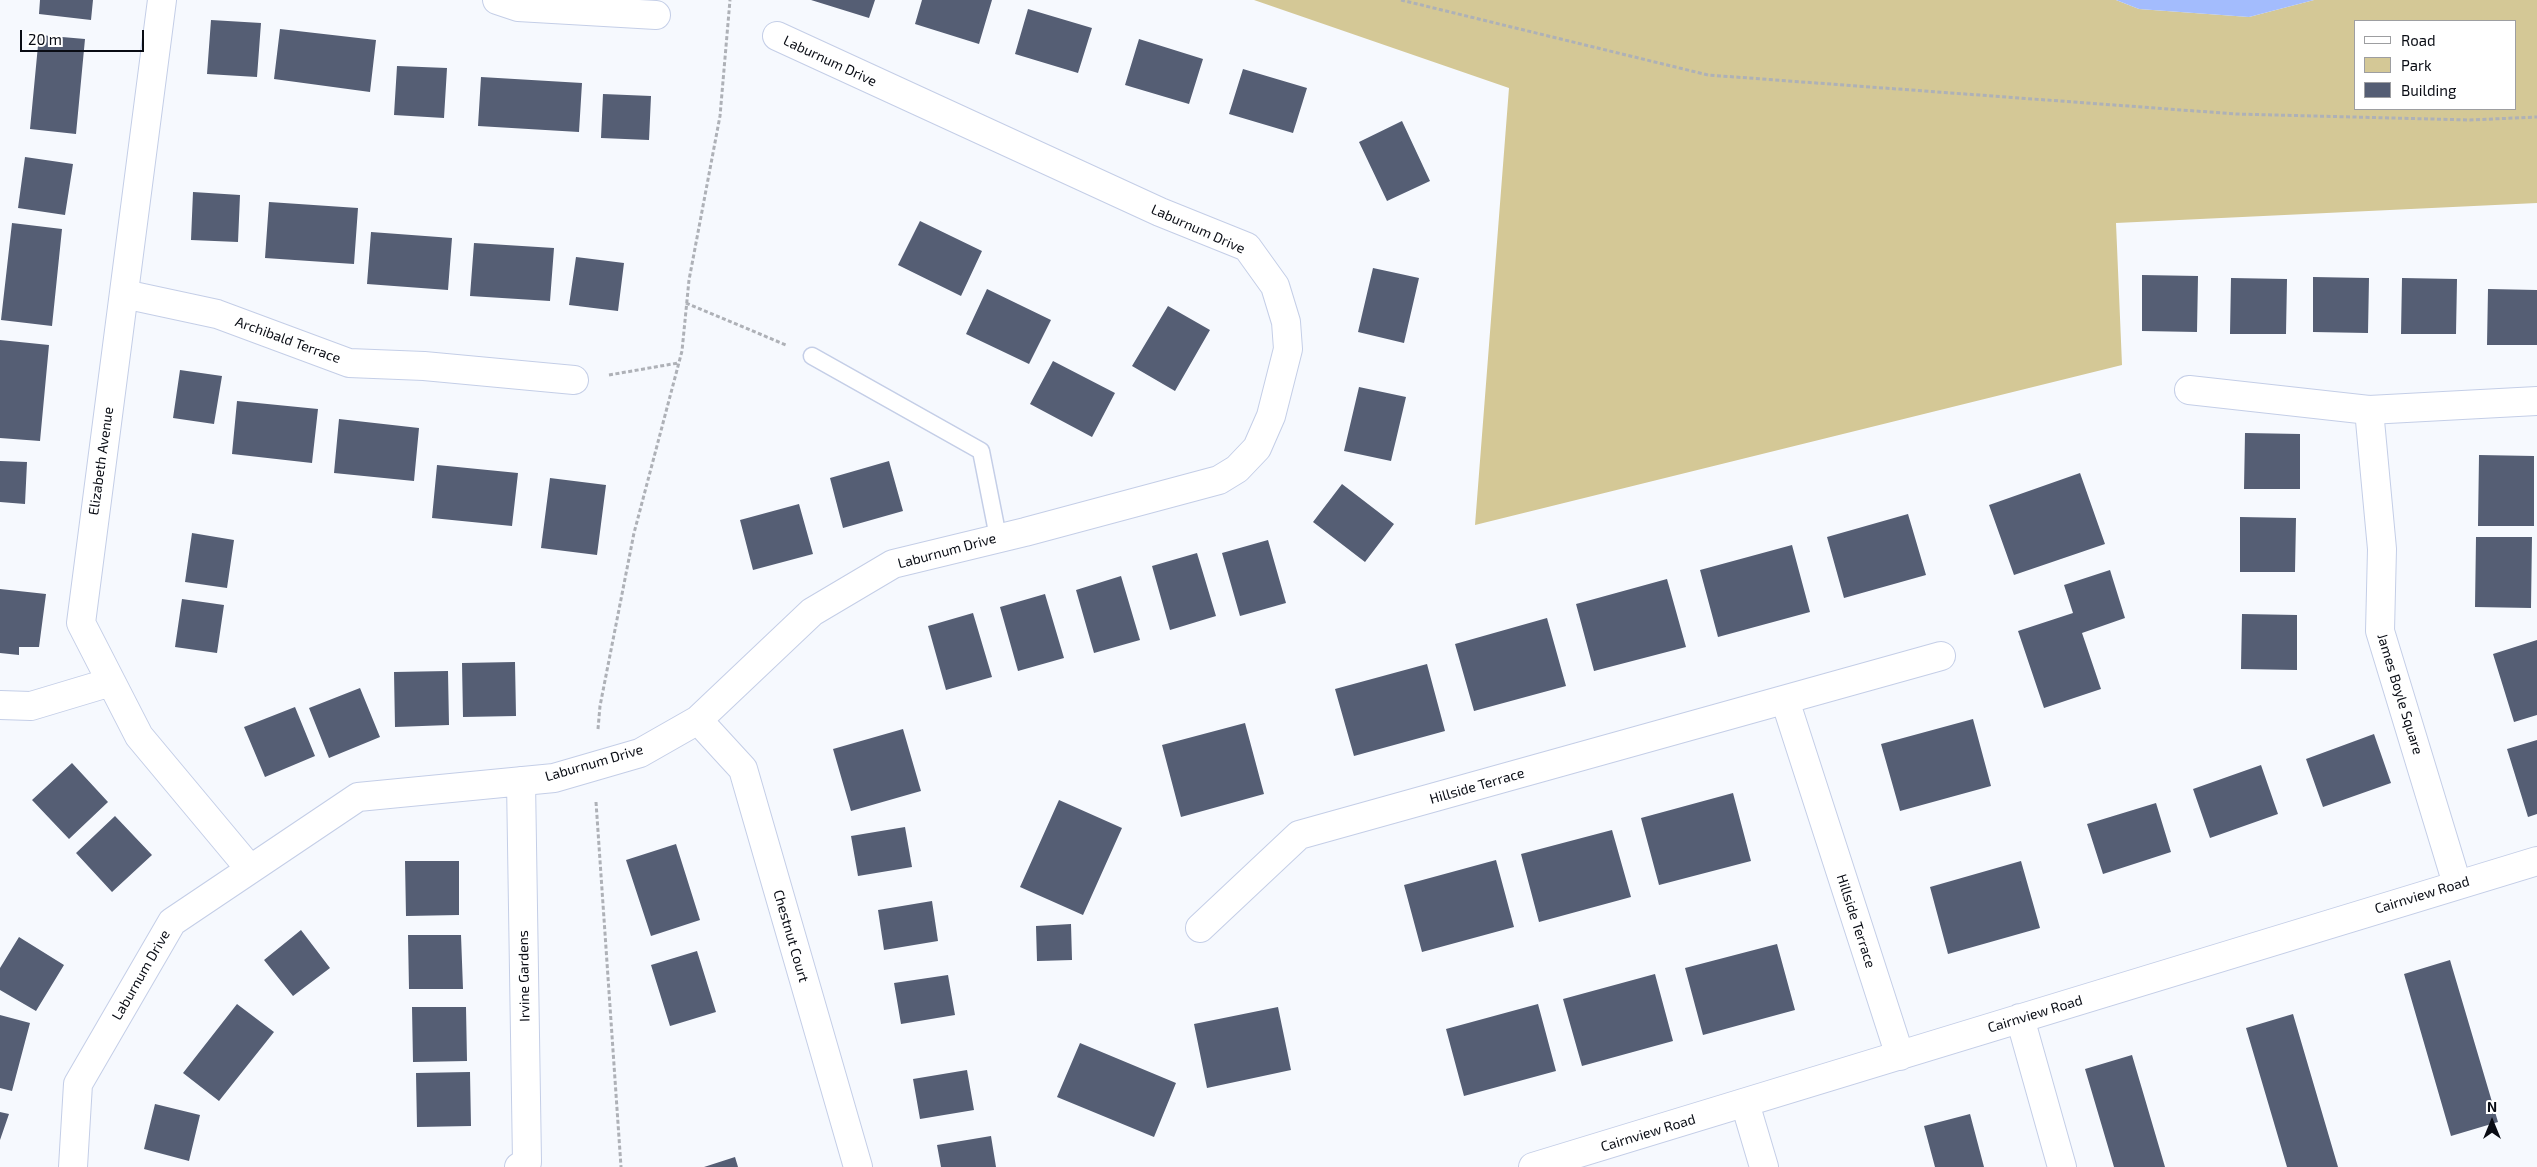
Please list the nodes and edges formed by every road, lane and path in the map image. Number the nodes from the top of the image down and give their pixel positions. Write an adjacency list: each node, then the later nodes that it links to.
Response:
1 (162, 0): 8 (street, Elizabeth Avenue)
2 (497, 0): 5 (street)
3 (730, 0): 9 (path)
4 (1401, 0): 7 (path)
5 (656, 16)
6 (777, 36): 16 (street, Laburnum Drive)
7 (2537, 117)
8 (124, 294): 12 (street, Archibald Terrace); 18 (street, Elizabeth Avenue)
9 (686, 303): 10 (path); 11 (path)
10 (812, 356): 16 (lane)
11 (678, 363): 12 (path); 22 (path)
12 (574, 380)
13 (2189, 390): 15 (street)
14 (2537, 401): 15 (street)
15 (2368, 410): 26 (street, James Boyle Square)
16 (998, 537): 21 (street, Laburnum Drive)
17 (1942, 656): 19 (street, Hillside Terrace)
18 (111, 682): 20 (street); 25 (street, Elizabeth Avenue)
19 (1785, 700): 27 (street, Hillside Terrace); 29 (street, Hillside Terrace)
20 (0, 705)
21 (698, 720): 22 (street, Laburnum Drive); 34 (street, Chestnut Court)
22 (594, 766): 23 (street, Laburnum Drive); 33 (path)
23 (521, 781): 25 (street, Laburnum Drive); 32 (street, Irvine Gardens)
24 (2537, 860): 26 (street, Cairnview Road)
25 (250, 870): 31 (street, Laburnum Drive)
26 (2457, 884): 28 (street, Cairnview Road)
27 (1200, 928)
28 (2020, 1018): 29 (street, Cairnview Road); 37 (street)
29 (1900, 1056): 30 (street, Cairnview Road)
30 (1745, 1103): 35 (street, Cairnview Road); 36 (street)
31 (73, 1167)
32 (519, 1167)
33 (622, 1167)
34 (858, 1167)
35 (1533, 1167)
36 (1764, 1167)
37 (2062, 1167)

